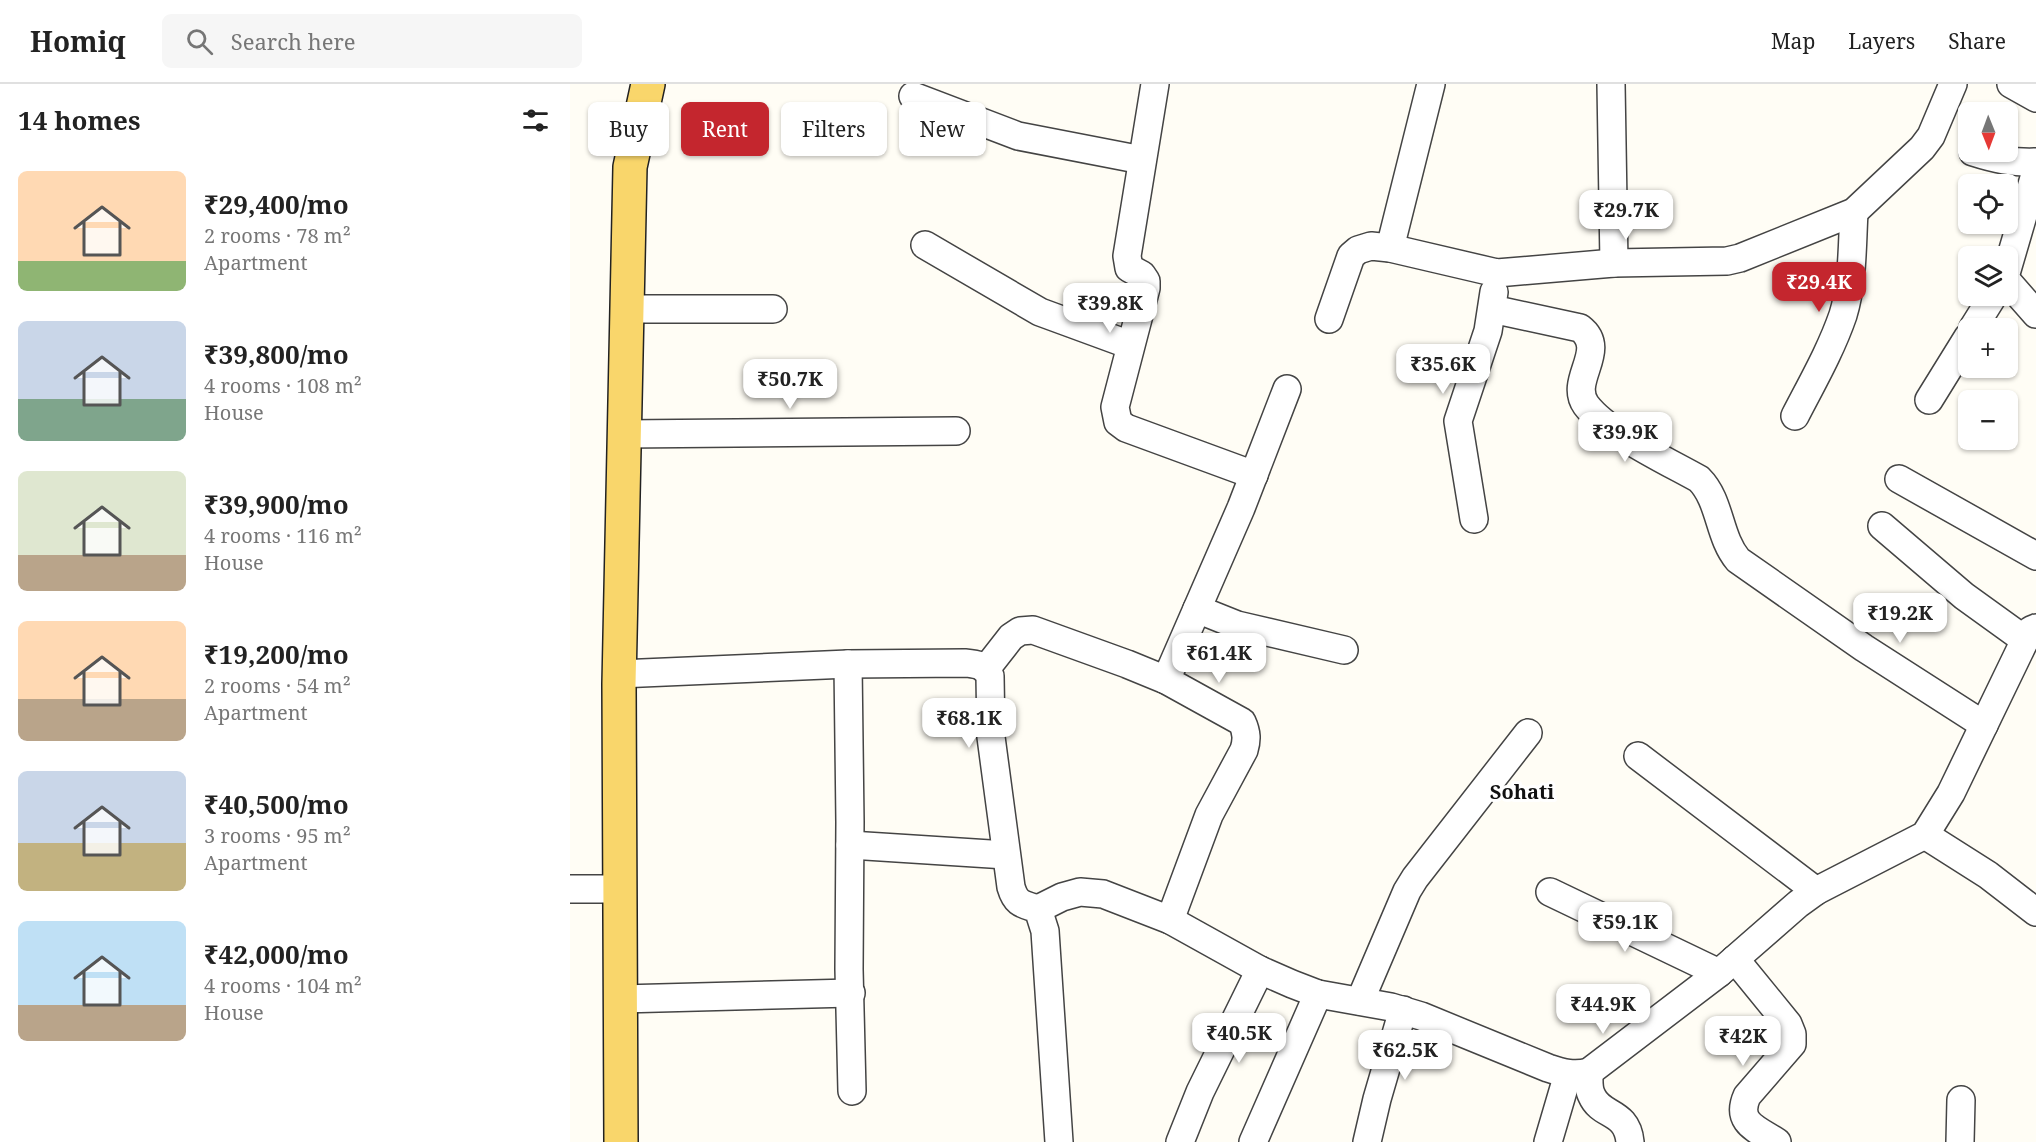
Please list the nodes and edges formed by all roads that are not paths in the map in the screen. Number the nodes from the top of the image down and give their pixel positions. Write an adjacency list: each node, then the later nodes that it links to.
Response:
1 (648, 84): 22 (main road)
2 (1155, 84): 11 (street)
3 (1431, 84): 18 (street)
4 (1611, 84): 19 (street)
5 (1953, 84): 9 (street)
6 (2011, 84): 8 (street)
7 (913, 96): 11 (street)
8 (2036, 98)
9 (1931, 136): 10 (street); 15 (street)
10 (1958, 146)
11 (1142, 160): 27 (street)
12 (2008, 162): 13 (street)
13 (2036, 162)
14 (2036, 171): 17 (street)
15 (1854, 212): 19 (street); 31 (street)
16 (925, 245): 27 (street)
17 (2014, 246)
18 (1390, 248): 20 (street); 26 (street)
19 (1614, 263): 20 (street)
20 (1497, 273): 24 (street)
21 (2018, 294): 25 (street)
22 (627, 309): 23 (street); 33 (main road)
23 (773, 309)
24 (1492, 309): 36 (street); 46 (street)
25 (2036, 314)
26 (1329, 319)
27 (1130, 345): 34 (street)
28 (1958, 353): 30 (street)
29 (1287, 389): 34 (street)
30 (1929, 400)
31 (1795, 416)
32 (956, 431): 33 (street)
33 (624, 434): 44 (main road)
34 (1254, 476): 39 (street)
35 (1899, 479): 38 (street)
36 (1474, 519)
37 (1882, 526): 40 (street)
38 (2036, 556)
39 (1197, 609): 41 (street); 45 (street)
40 (2030, 634): 46 (street)
41 (1344, 650)
42 (848, 664): 43 (street); 44 (street); 50 (street)
43 (986, 669): 45 (street); 51 (street)
44 (620, 674): 53 (main road)
45 (1166, 680): 58 (street)
46 (1984, 725): 49 (street)
47 (1528, 733): 64 (street)
48 (1638, 756): 54 (street)
49 (1925, 835): 54 (street); 57 (street)
50 (850, 845): 51 (street); 61 (street)
51 (1006, 855): 56 (street)
52 (570, 889): 53 (street)
53 (620, 889): 63 (main road)
54 (1816, 891): 59 (street)
55 (1550, 892): 59 (street)
56 (1038, 909): 58 (street); 70 (street)
57 (2036, 912)
58 (1170, 920): 60 (street)
59 (1727, 966): 66 (street); 76 (street)
60 (1260, 970): 62 (street); 71 (street)
61 (851, 993): 63 (street); 67 (street)
62 (1318, 994): 64 (street); 72 (street)
63 (621, 999): 69 (main road)
64 (1360, 1001): 65 (street)
65 (1402, 1010): 66 (street); 73 (street)
66 (1578, 1073): 74 (street); 75 (street)
67 (852, 1091)
68 (1961, 1100): 77 (street)
69 (621, 1142)
70 (1059, 1142)
71 (1180, 1142)
72 (1253, 1142)
73 (1368, 1142)
74 (1548, 1142)
75 (1630, 1142)
76 (1777, 1142)
77 (1960, 1142)

